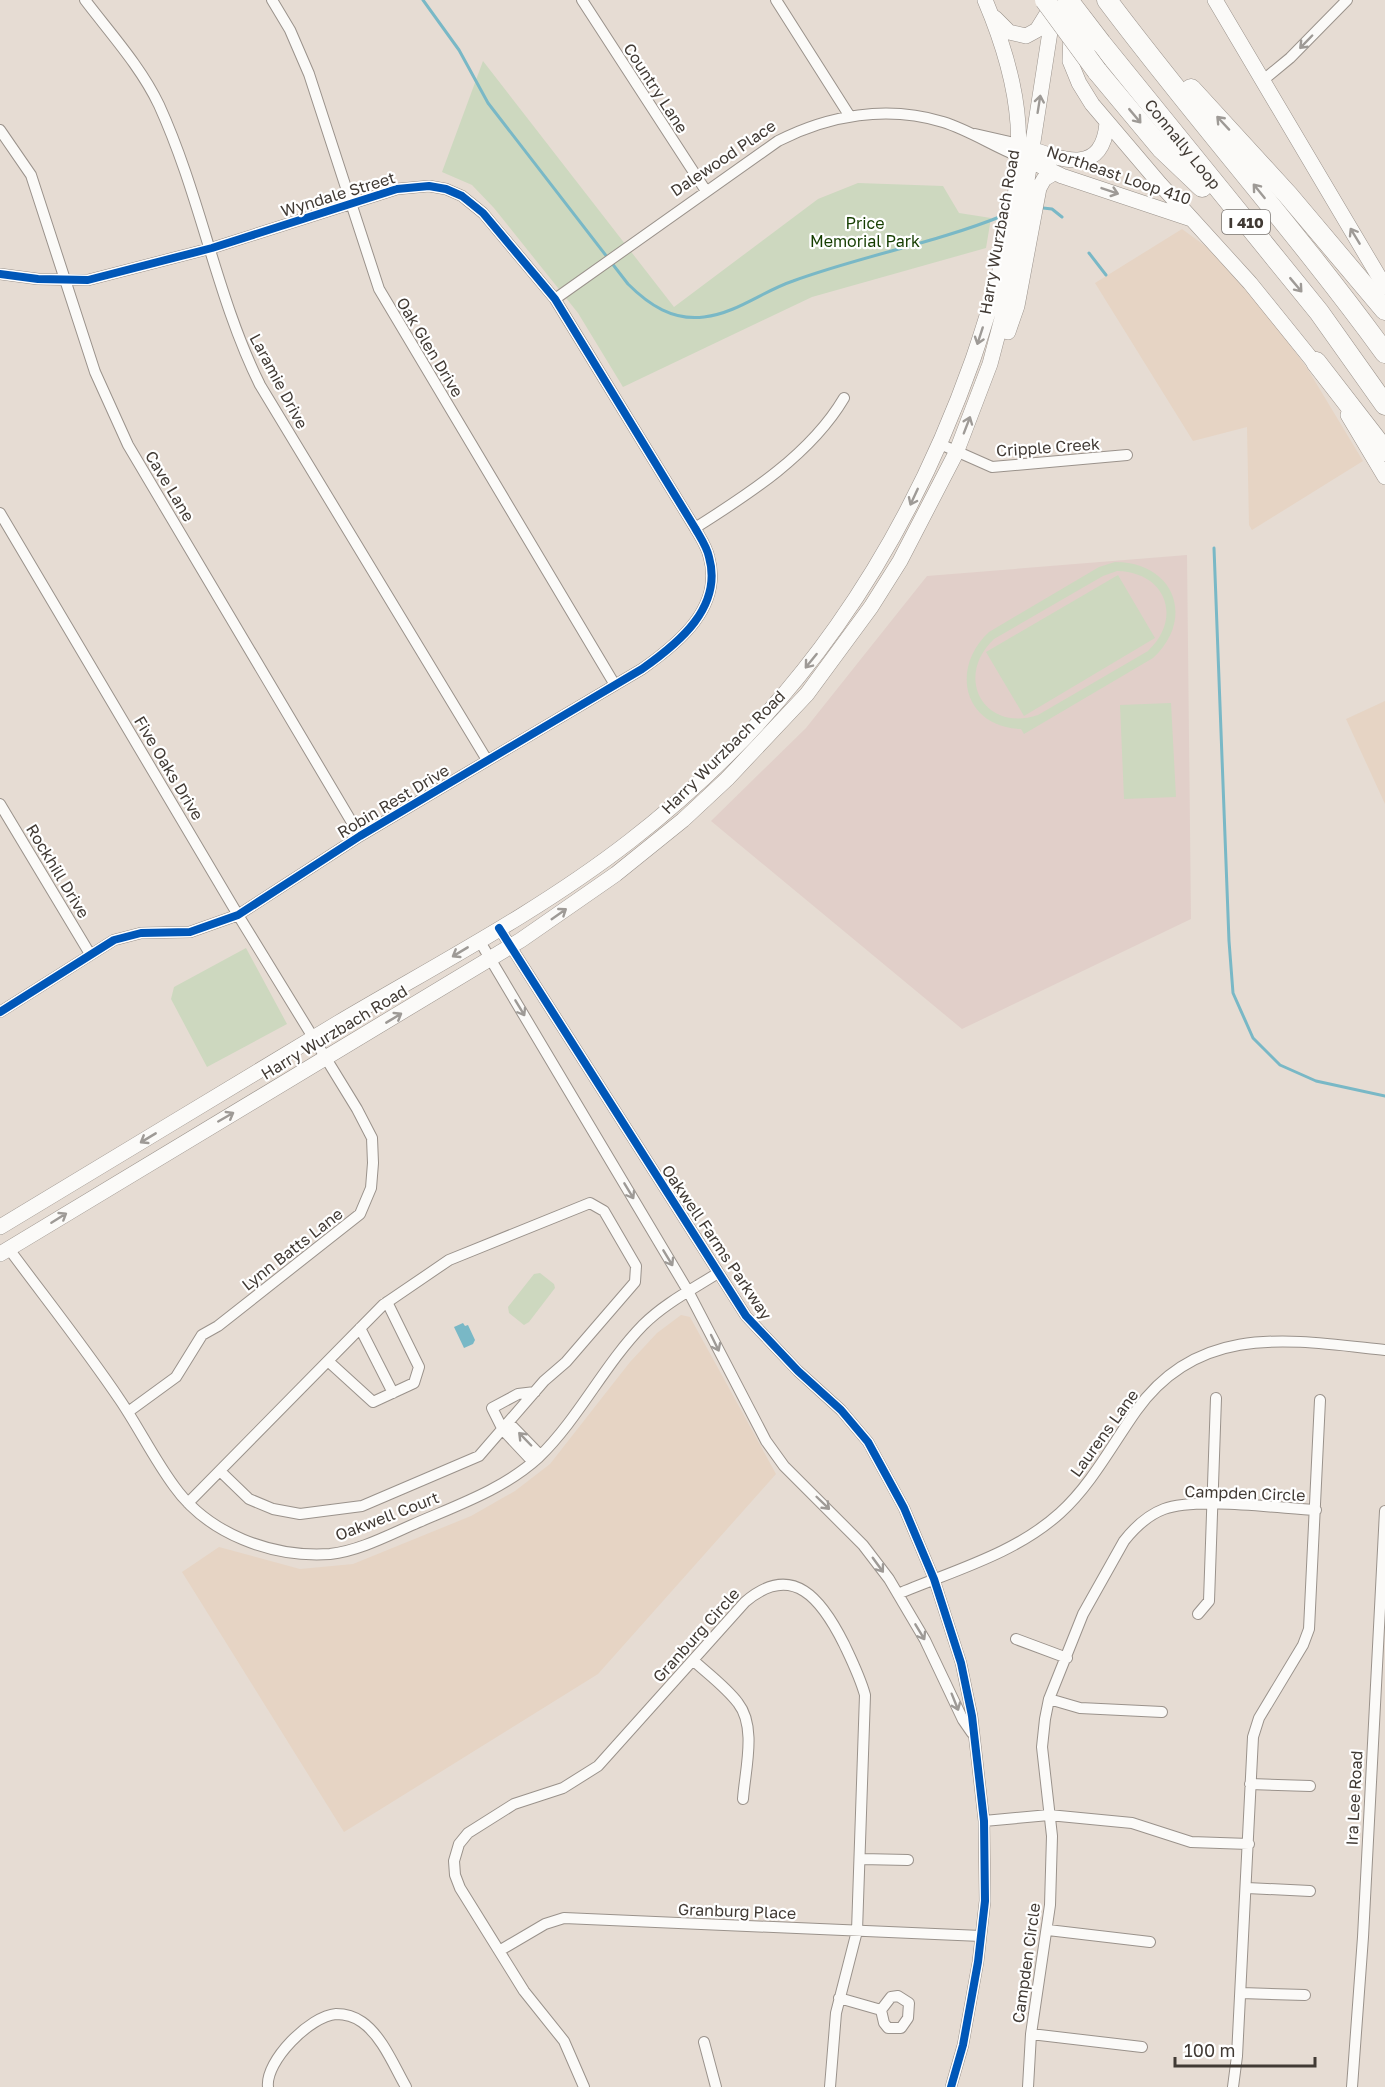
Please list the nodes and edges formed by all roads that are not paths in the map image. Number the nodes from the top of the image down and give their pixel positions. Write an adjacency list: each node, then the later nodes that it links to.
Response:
1 (85, 0): 24 (street, Laramie Drive)
2 (272, 0): 22 (street, Oak Glen Drive)
3 (582, 0): 21 (street, Country Lane)
4 (776, 0): 16 (street)
5 (1045, 0): 25 (highway, one-way to 25, bridge)
6 (1055, 0): 13 (main road); 19 (main road, Harry Wurzbach Road, one-way to 6)
7 (1068, 0): 25 (highway, Connally Loop / I 410, bridge)
8 (1076, 0): 17 (main road)
9 (1107, 0): 30 (highway, one-way to 9); 31 (highway, Connally Loop / I 410, one-way to 9)
10 (1207, 0): 14 (main road)
11 (1215, 0): 14 (main road)
12 (1347, 0): 15 (street, one-way to 15)
13 (988, 7): 19 (main road)
14 (1240, 42): 15 (main road)
15 (1262, 81): 28 (main road, one-way to 15)
16 (849, 115): 19 (street, Dalewood Place); 21 (street, Dalewood Place)
17 (1107, 123): 19 (main road); 23 (main road)
18 (0, 130): 27 (street, Cave Lane)
19 (1024, 152): 20 (main road, Northeast Loop 410); 33 (main road, Harry Wurzbach Road); 36 (main road, Harry Wurzbach Road, one-way to 36)
20 (1054, 173): 23 (main road, Northeast Loop 410, one-way to 23); 33 (main road)
21 (706, 191): 29 (street, Dalewood Place)
22 (352, 202): 24 (street, Wyndale Street); 29 (street, Wyndale Street); 45 (street, Oak Glen Drive)
23 (1193, 220): 32 (main road, Northeast Loop 410)
24 (212, 248): 27 (street, Wyndale Street); 47 (street, Laramie Drive)
25 (1273, 257): 35 (highway, Connally Loop / I 410, one-way to 35)
26 (0, 274): 27 (street, Wyndale Street)
27 (66, 280): 49 (street, Cave Lane)
28 (1385, 286)
29 (555, 299): 42 (street, Wyndale Street)
30 (1385, 310)
31 (1385, 353)
32 (1316, 362): 37 (highway); 40 (main road, Northeast Loop 410)
33 (990, 364): 38 (main road, Harry Wurzbach Road, one-way to 33)
34 (844, 398): 42 (street)
35 (1385, 405)
36 (940, 444): 38 (street, Cripple Creek); 43 (main road, Harry Wurzbach Road, one-way to 43)
37 (1385, 451)
38 (956, 453): 39 (street, Cripple Creek); 44 (main road, Harry Wurzbach Road)
39 (1126, 455)
40 (1385, 477)
41 (2, 520): 54 (street, Five Oaks Drive)
42 (695, 528): 45 (street, Robin Rest Drive)
43 (858, 598): 44 (street); 46 (main road, Harry Wurzbach Road, one-way to 46)
44 (871, 607): 46 (main road, Harry Wurzbach Road)
45 (615, 685): 47 (street, Robin Rest Drive)
46 (744, 749): 50 (main road, Harry Wurzbach Road); 51 (main road, Harry Wurzbach Road)
47 (487, 760): 49 (street, Robin Rest Drive)
48 (0, 804): 58 (street, Rockhill Drive)
49 (360, 836): 54 (street, Robin Rest Drive)
50 (632, 840): 51 (street); 52 (main road, Harry Wurzbach Road)
51 (643, 852): 53 (main road, Harry Wurzbach Road)
52 (605, 860): 53 (street); 55 (main road, Harry Wurzbach Road)
53 (616, 873): 57 (main road, Harry Wurzbach Road, one-way to 53)
54 (238, 915): 58 (street, Robin Rest Drive); 61 (street, Five Oaks Drive)
55 (499, 928): 56 (main road, Harry Wurzbach Road); 57 (street, Oakwell Farms Parkway)
56 (479, 940): 59 (street, Oakwell Farms Parkway); 61 (main road, Harry Wurzbach Road, one-way to 61)
57 (511, 947): 59 (main road, Harry Wurzbach Road); 66 (street, Oakwell Farms Parkway)
58 (90, 954): 60 (street, Robin Rest Drive)
59 (491, 960): 62 (main road, Harry Wurzbach Road, one-way to 59); 67 (street, Oakwell Farms Parkway, one-way to 67)
60 (0, 1012)
61 (315, 1037): 62 (street, Lynn Batts Lane); 63 (main road, Harry Wurzbach Road, one-way to 63)
62 (327, 1058): 65 (main road, Harry Wurzbach Road, one-way to 62); 76 (street, Lynn Batts Lane)
63 (0, 1227)
64 (0, 1233): 65 (main road)
65 (5, 1251): 76 (street, Oakwell Court)
66 (718, 1273): 67 (street, Oakwell Court); 84 (street, Oakwell Farms Parkway)
67 (688, 1292): 78 (street, Oakwell Court); 85 (street, Oakwell Farms Parkway, one-way to 85)
68 (387, 1302): 69 (street); 72 (street); 73 (street)
69 (360, 1328): 71 (street); 73 (street)
70 (1385, 1350): 84 (street, Laurens Lane)
71 (328, 1361): 73 (street); 79 (street)
72 (535, 1392): 77 (street); 77 (street)
73 (393, 1393)
74 (1216, 1398): 81 (street)
75 (1320, 1400): 82 (street)
76 (128, 1412): 80 (street, Oakwell Court)
77 (506, 1426): 78 (street); 79 (street)
78 (537, 1458): 80 (street, Oakwell Court)
79 (220, 1471): 80 (street)
80 (188, 1503)
81 (1212, 1505): 82 (street, Campden Circle); 86 (street); 88 (street, Campden Circle)
82 (1316, 1510): 95 (street, Campden Circle)
83 (1385, 1511): 125 (street, Ira Lee Road)
84 (934, 1579): 85 (street, Laurens Lane); 90 (street, Oakwell Farms Parkway)
85 (898, 1594): 91 (street, Oakwell Farms Parkway, one-way to 91)
86 (1198, 1614)
87 (1016, 1639): 88 (street)
88 (1067, 1658): 92 (street, Campden Circle)
89 (694, 1661): 97 (street); 101 (street, Granburg Circle); 109 (street, Granburg Circle)
90 (961, 1663): 91 (street); 94 (street, Oakwell Farms Parkway)
91 (941, 1670): 94 (street, Oakwell Farms Parkway, one-way to 94)
92 (1049, 1699): 93 (street); 98 (street, Campden Circle)
93 (1162, 1712)
94 (972, 1733): 99 (street, Oakwell Farms Parkway)
95 (1250, 1784): 96 (street); 100 (street, Campden Circle)
96 (1310, 1786)
97 (743, 1798)
98 (1049, 1815): 99 (street); 100 (street); 105 (street, Campden Circle)
99 (984, 1821): 107 (street, Oakwell Farms Parkway)
100 (1249, 1844): 103 (street, Campden Circle)
101 (861, 1859): 102 (street); 106 (street, Granburg Circle)
102 (908, 1860)
103 (1247, 1888): 104 (street); 110 (street, Campden Circle)
104 (1310, 1891)
105 (1048, 1930): 108 (street); 114 (street, Campden Circle)
106 (857, 1931): 107 (street, Granburg Place); 109 (street, Granburg Place); 112 (street, Granburg Circle)
107 (981, 1936): 122 (street, Oakwell Farms Parkway)
108 (1150, 1942)
109 (500, 1951): 119 (street, Granburg Circle)
110 (1240, 1993): 111 (street); 124 (street, Campden Circle)
111 (1305, 1995)
112 (839, 1998): 113 (street); 121 (street, Granburg Circle)
113 (881, 2010)
114 (1031, 2034): 116 (street); 123 (street, Campden Circle)
115 (704, 2043): 120 (street)
116 (1142, 2047)
117 (268, 2087): 118 (street)
118 (406, 2087)
119 (584, 2087)
120 (716, 2087)
121 (830, 2087)
122 (951, 2087)
123 (1028, 2087)
124 (1233, 2087)
125 (1352, 2087)

